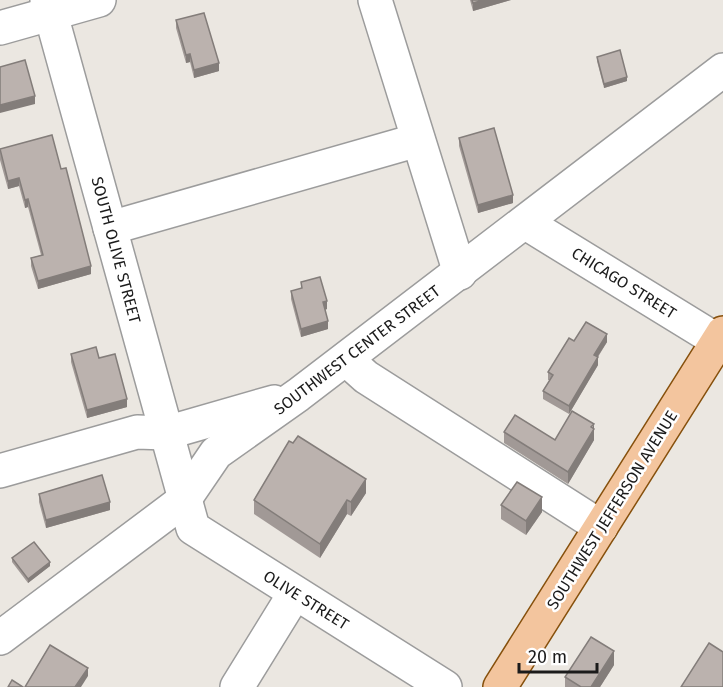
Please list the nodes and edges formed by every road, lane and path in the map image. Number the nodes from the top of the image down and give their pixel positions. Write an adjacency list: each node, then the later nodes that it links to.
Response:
1 (99, 0): 3 (street)
2 (375, 0): 6 (street)
3 (49, 7): 4 (street); 8 (street, SOUTH OLIVE STREET)
4 (0, 28)
5 (723, 70): 7 (street, SOUTHWEST CENTER STREET)
6 (418, 140): 8 (street); 9 (street)
7 (526, 223): 9 (street, SOUTHWEST CENTER STREET); 10 (street, CHICAGO STREET)
8 (110, 228): 13 (street, SOUTH OLIVE STREET)
9 (460, 273): 11 (street, SOUTHWEST CENTER STREET)
10 (721, 340): 16 (main road, SOUTHWEST JEFFERSON AVENUE)
11 (346, 359): 12 (street, SOUTHWEST CENTER STREET); 16 (street)
12 (298, 395): 13 (street); 15 (street, SOUTHWEST CENTER STREET)
13 (166, 433): 14 (street); 15 (street, SOUTH OLIVE STREET)
14 (0, 471)
15 (184, 500): 17 (street, OLIVE STREET); 18 (street, SOUTHWEST CENTER STREET)
16 (601, 527): 21 (main road, SOUTHWEST JEFFERSON AVENUE)
17 (295, 593): 19 (street); 20 (street, OLIVE STREET)
18 (0, 638)
19 (237, 687)
20 (445, 687)
21 (500, 687)

